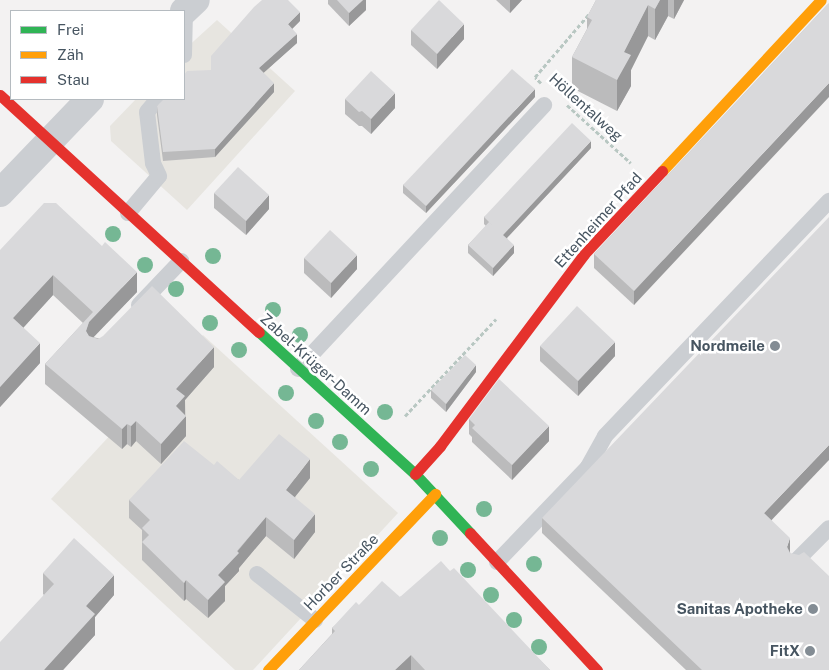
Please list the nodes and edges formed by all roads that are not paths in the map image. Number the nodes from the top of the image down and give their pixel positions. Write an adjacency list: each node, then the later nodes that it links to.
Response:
1 (821, 0): 15 (street, Ettenheimer Pfad)
2 (188, 7): 3 (lane)
3 (185, 43)
4 (0, 95): 8 (street, Zabel-Krüger-Damm)
5 (89, 100): 8 (street)
6 (157, 100): 11 (lane)
7 (544, 104): 14 (lane)
8 (48, 141): 9 (street); 11 (street, Zabel-Krüger-Damm)
9 (0, 193)
10 (829, 201): 19 (lane)
11 (128, 213): 12 (street, Zabel-Krüger-Damm)
12 (181, 261): 13 (lane); 14 (street, Zabel-Krüger-Damm)
13 (130, 314)
14 (298, 369): 15 (street, Zabel-Krüger-Damm)
15 (415, 474): 16 (street, Zabel-Krüger-Damm)
16 (436, 494): 19 (street, Zabel-Krüger-Damm); 21 (street, Horber Straße)
17 (829, 528): 18 (lane)
18 (797, 560)
19 (497, 562): 23 (street, Zabel-Krüger-Damm)
20 (257, 574): 21 (lane)
21 (316, 620): 22 (street, Horber Straße)
22 (268, 670)
23 (597, 670)

